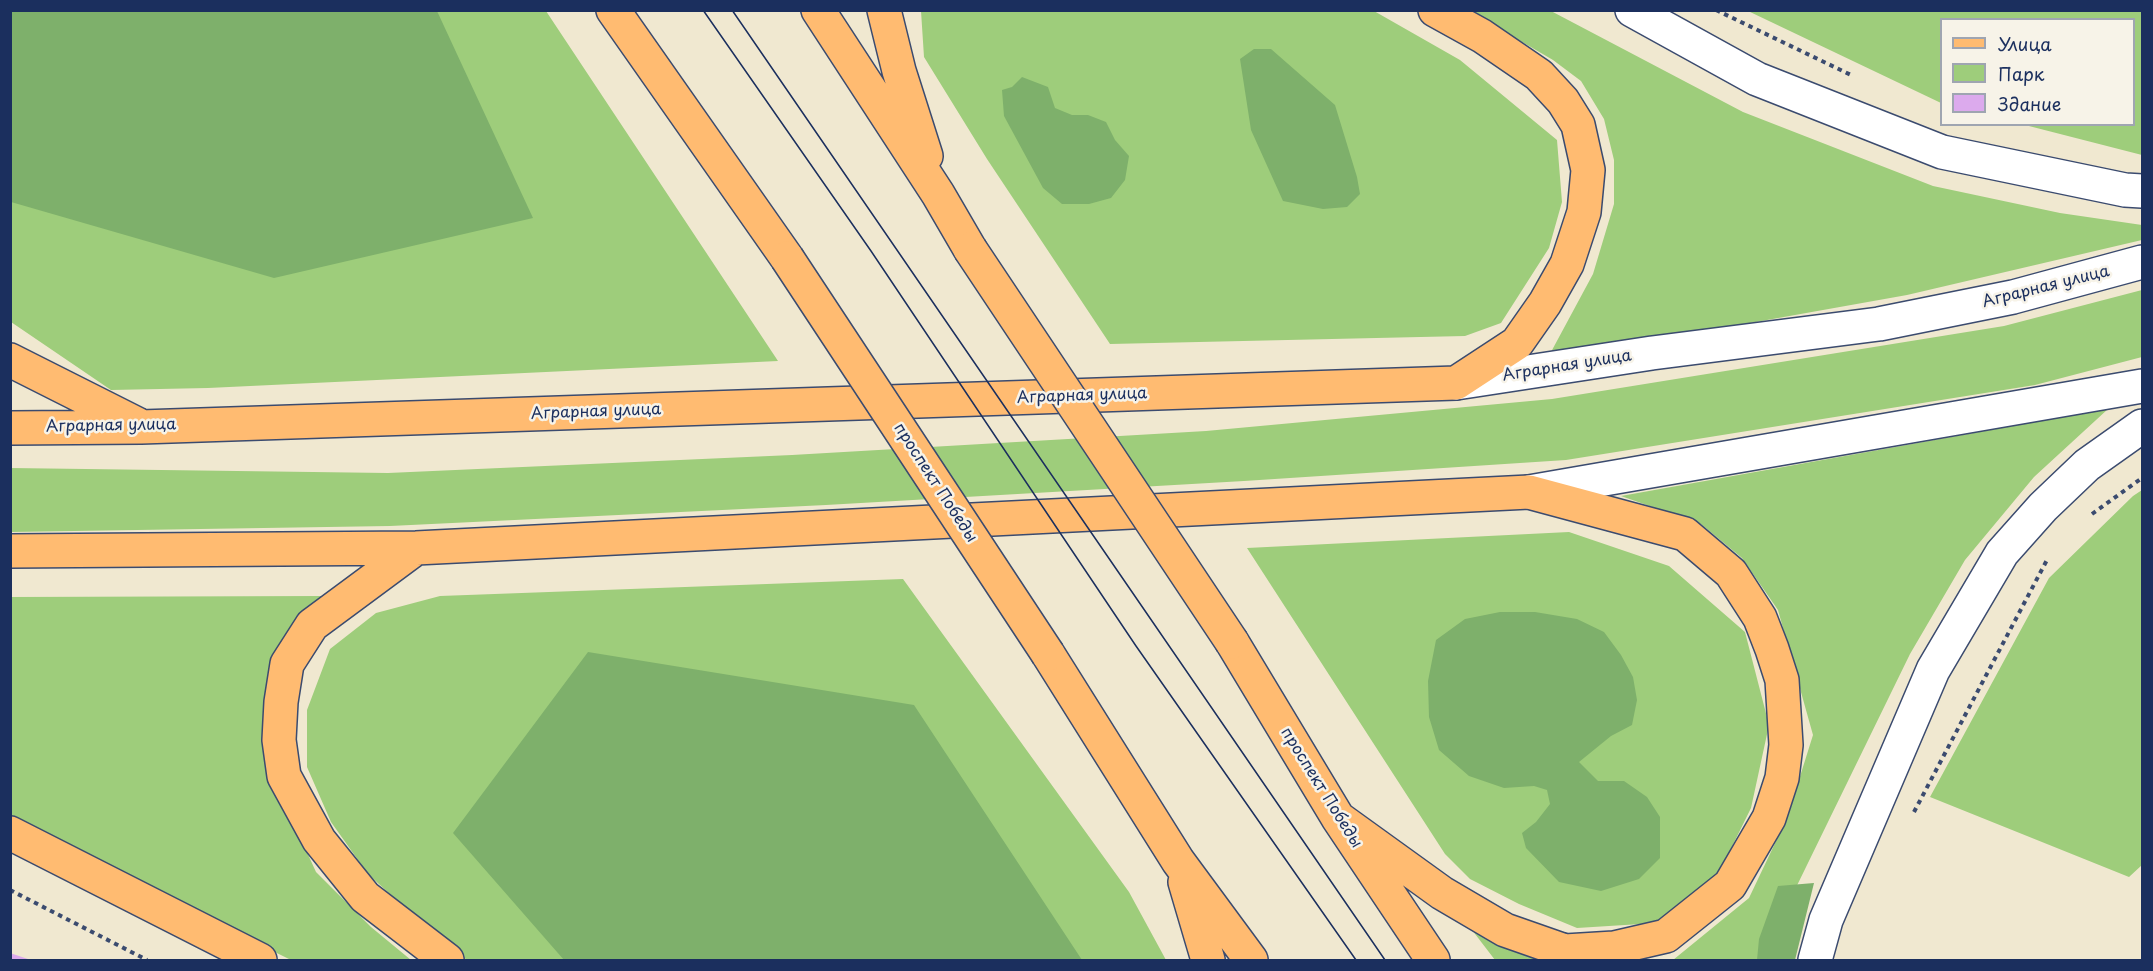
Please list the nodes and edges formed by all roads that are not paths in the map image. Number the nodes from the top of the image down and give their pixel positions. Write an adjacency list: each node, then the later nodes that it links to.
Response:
1 (613, 10): 20 (main road, проспект Победы, bridge)
2 (818, 10): 7 (main road, проспект Победы)
3 (884, 10): 7 (main road)
4 (1435, 10): 10 (main road)
5 (1632, 10): 6 (street)
6 (2142, 191)
7 (938, 195): 18 (main road, проспект Победы, bridge)
8 (2142, 262): 10 (street, Аграрная улица)
9 (10, 360): 13 (main road)
10 (1456, 383): 13 (main road, Аграрная улица)
11 (2142, 386): 15 (street)
12 (2142, 426): 26 (street)
13 (141, 427): 14 (main road, Аграрная улица)
14 (10, 428)
15 (1529, 492): 16 (main road); 18 (main road)
16 (416, 548): 17 (main road); 22 (main road)
17 (10, 551)
18 (1338, 818): 25 (main road, проспект Победы)
19 (10, 833): 21 (main road)
20 (1178, 861): 23 (main road); 24 (main road, проспект Победы)
21 (260, 960)
22 (447, 960)
23 (1208, 960)
24 (1251, 960)
25 (1433, 960)
26 (1815, 960)

